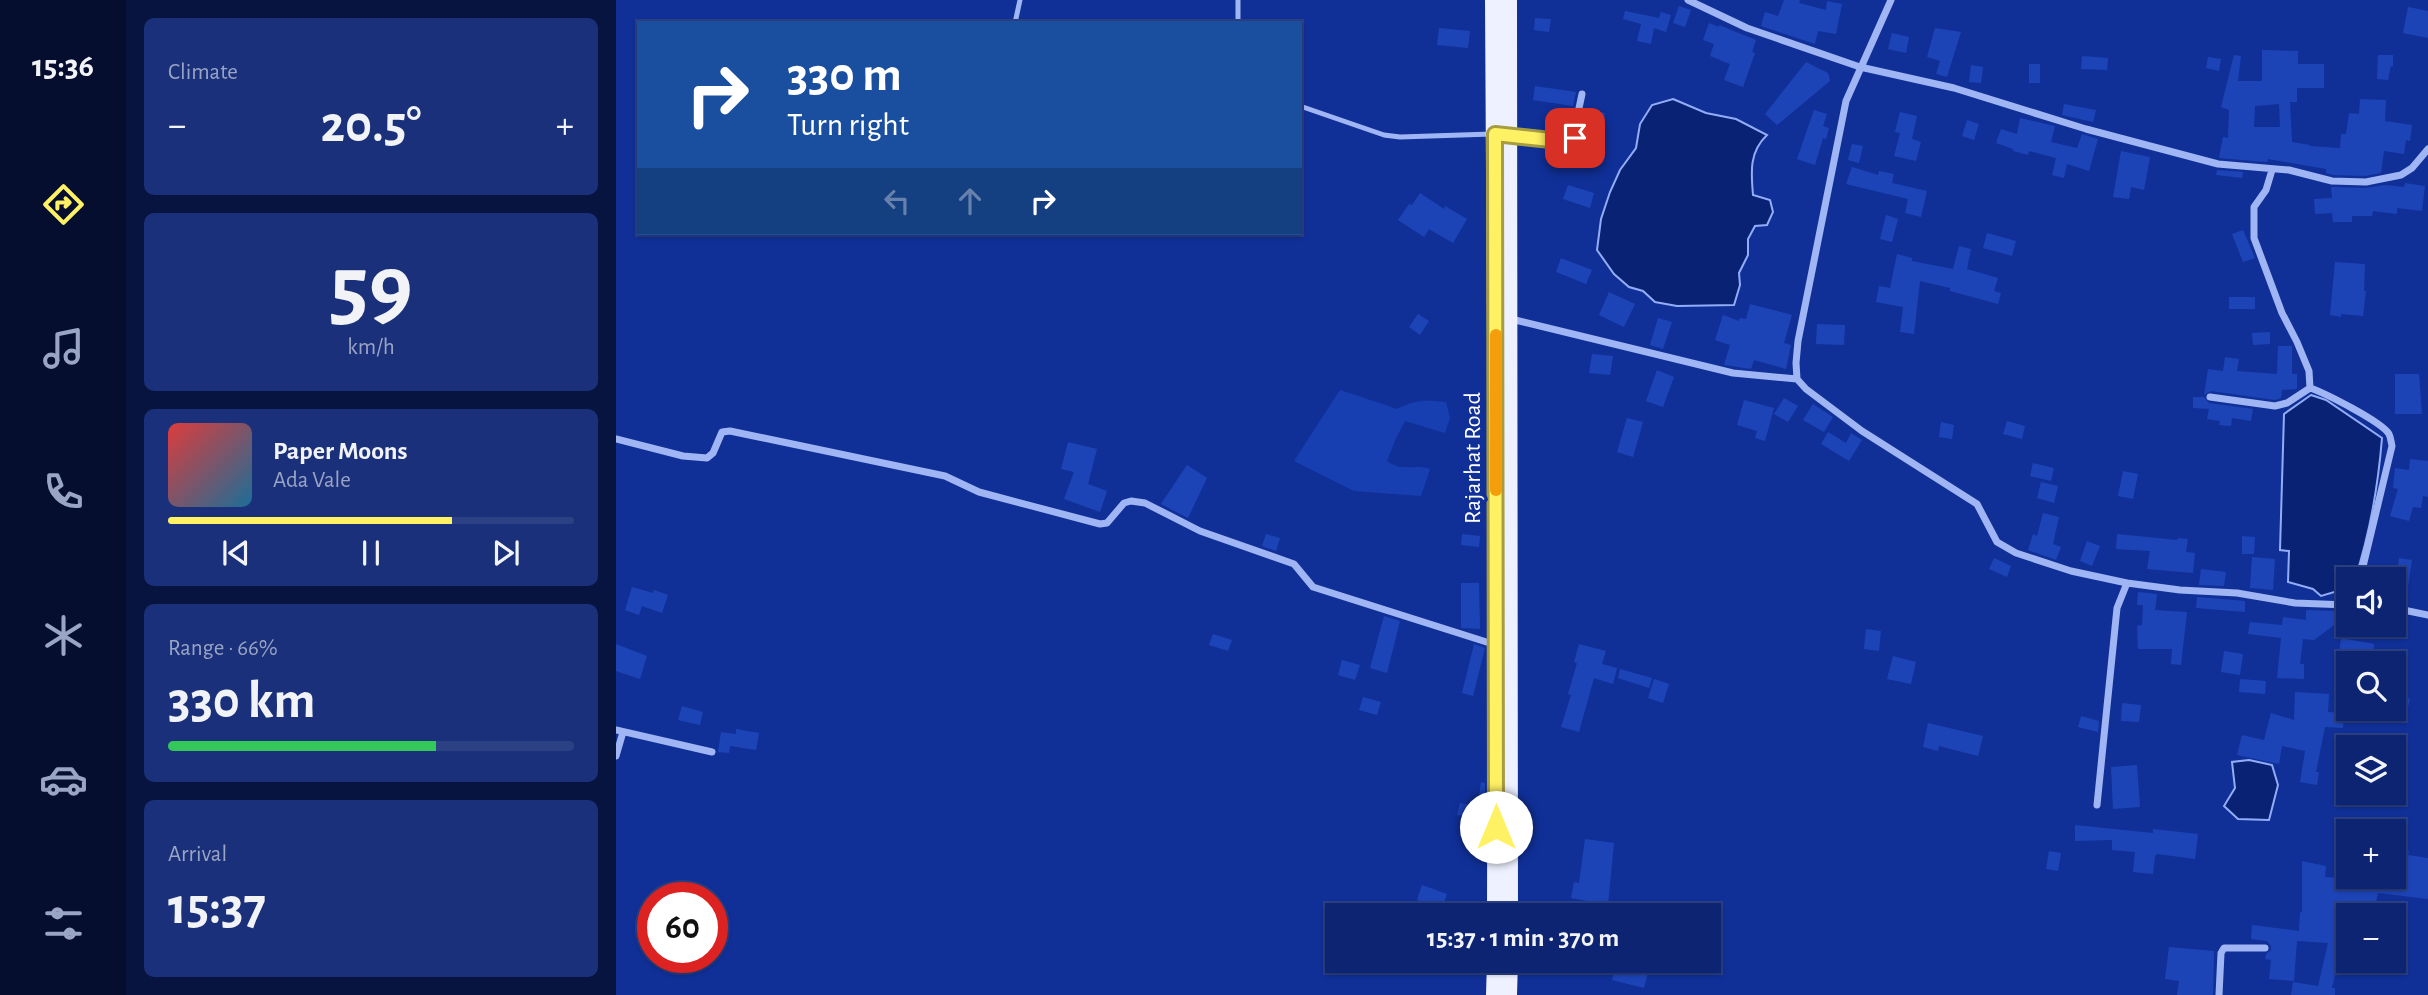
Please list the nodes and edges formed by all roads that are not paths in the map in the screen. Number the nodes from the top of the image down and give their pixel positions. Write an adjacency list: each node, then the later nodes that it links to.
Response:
1 (1020, 0): 7 (lane)
2 (1238, 0): 8 (lane)
3 (1494, 0): 12 (main road, Rajarhat Road)
4 (1508, 0): 12 (main road, Rajarhat Road)
5 (1688, 0): 9 (street)
6 (1891, 0): 9 (street)
7 (1016, 21)
8 (1238, 21)
9 (1860, 67): 14 (street); 16 (street)
10 (1582, 94): 12 (street)
11 (1302, 107): 12 (lane)
12 (1501, 135): 15 (main road, Rajarhat Road)
13 (2428, 149): 14 (street)
14 (2272, 170): 17 (street)
15 (1502, 316): 16 (street); 25 (main road, Rajarhat Road); 31 (main road, Rajarhat Road)
16 (1797, 379): 21 (street)
17 (2310, 388): 18 (street); 20 (street)
18 (2210, 397)
19 (616, 439): 25 (street)
20 (2363, 567)
21 (2127, 583): 22 (street); 29 (street)
22 (2336, 605)
23 (2406, 610): 24 (street)
24 (2428, 615)
25 (1497, 645): 30 (main road, Rajarhat Road)
26 (619, 731): 27 (street); 28 (street)
27 (712, 752)
28 (616, 756)
29 (2097, 804)
30 (1496, 903)
31 (1509, 903)
32 (2265, 948): 37 (street)
33 (1496, 973): 35 (main road)
34 (1508, 973): 36 (main road)
35 (1495, 995)
36 (1508, 995)
37 (2219, 995)

